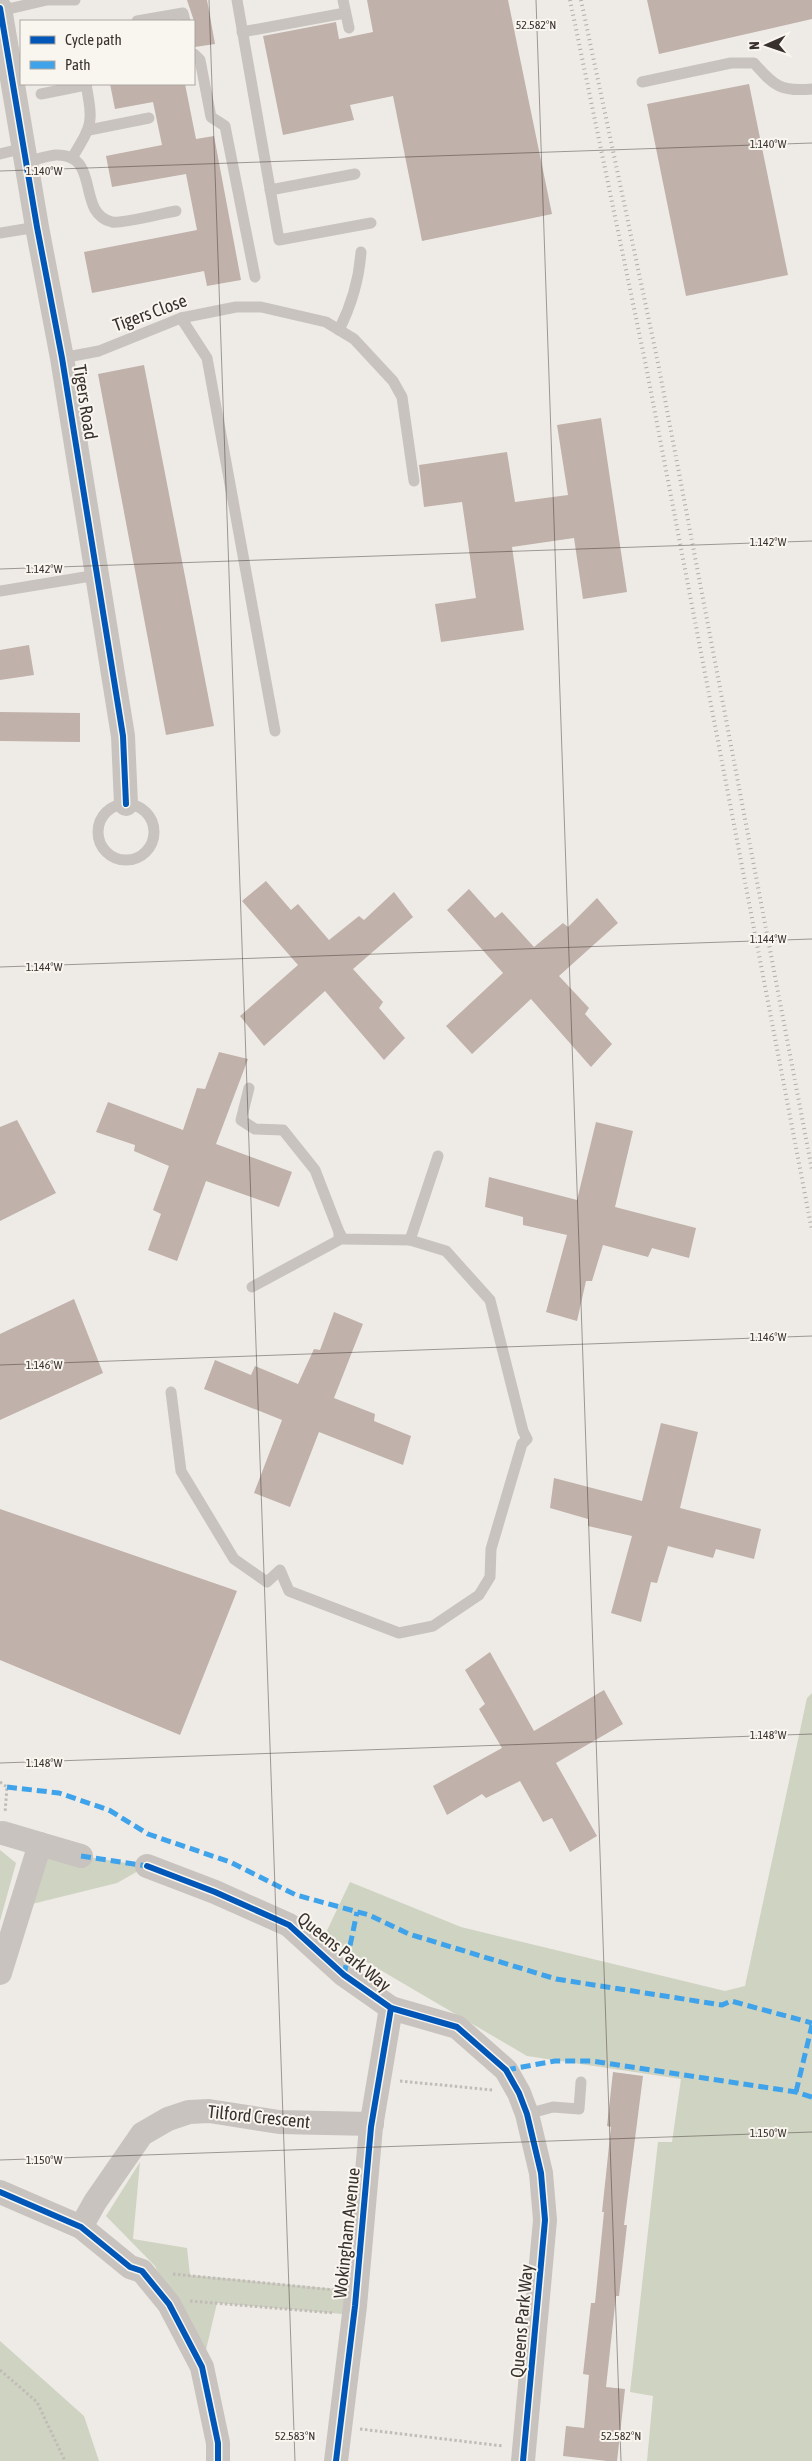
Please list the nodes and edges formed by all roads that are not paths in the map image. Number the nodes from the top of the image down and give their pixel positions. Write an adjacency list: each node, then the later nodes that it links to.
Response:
1 (47, 0): 2 (lane); 5 (lane)
2 (75, 0)
3 (237, 0): 10 (lane)
4 (343, 0): 6 (lane)
5 (0, 10): 19 (street, Tigers Road)
6 (345, 13): 9 (lane); 10 (lane)
7 (143, 20): 8 (lane)
8 (185, 20)
9 (349, 28)
10 (242, 32): 22 (lane)
11 (195, 55): 28 (lane)
12 (642, 82): 14 (lane)
13 (86, 85): 15 (lane); 17 (lane)
14 (812, 89)
15 (41, 94)
16 (149, 118): 17 (lane)
17 (88, 130): 20 (lane)
18 (0, 154): 19 (lane)
19 (25, 155): 20 (lane); 25 (street, Tigers Road)
20 (72, 158): 23 (lane)
21 (356, 174): 22 (lane)
22 (270, 190): 24 (lane)
23 (176, 211)
24 (371, 223)
25 (37, 227): 26 (lane); 31 (street, Tigers Road)
26 (0, 234)
27 (361, 252): 30 (lane)
28 (255, 277)
29 (181, 318): 30 (lane, Tigers Close); 31 (lane, Tigers Close); 35 (lane)
30 (339, 330): 32 (lane, Tigers Close)
31 (62, 358): 33 (street, Tigers Road)
32 (414, 481)
33 (97, 575): 34 (lane); 36 (street, Tigers Road)
34 (0, 591)
35 (275, 731)
36 (126, 804): 36 (lane)
37 (249, 1088): 39 (lane)
38 (438, 1156): 40 (lane)
39 (339, 1232): 40 (lane); 41 (lane)
40 (410, 1240): 42 (lane)
41 (252, 1287)
42 (171, 1392)
43 (3, 1833): 44 (street)
44 (40, 1844): 45 (street); 47 (street)
45 (81, 1856)
46 (147, 1866): 48 (street, Queens Park Way)
47 (0, 1973)
48 (390, 2008): 50 (street, Queens Park Way); 51 (street, Wokingham Avenue)
49 (582, 2082): 50 (lane)
50 (523, 2103): 54 (street, Queens Park Way)
51 (372, 2124): 53 (street, Tilford Crescent); 56 (street, Wokingham Avenue)
52 (0, 2192): 53 (street)
53 (81, 2226): 55 (street)
54 (524, 2455)
55 (218, 2461)
56 (336, 2461)

